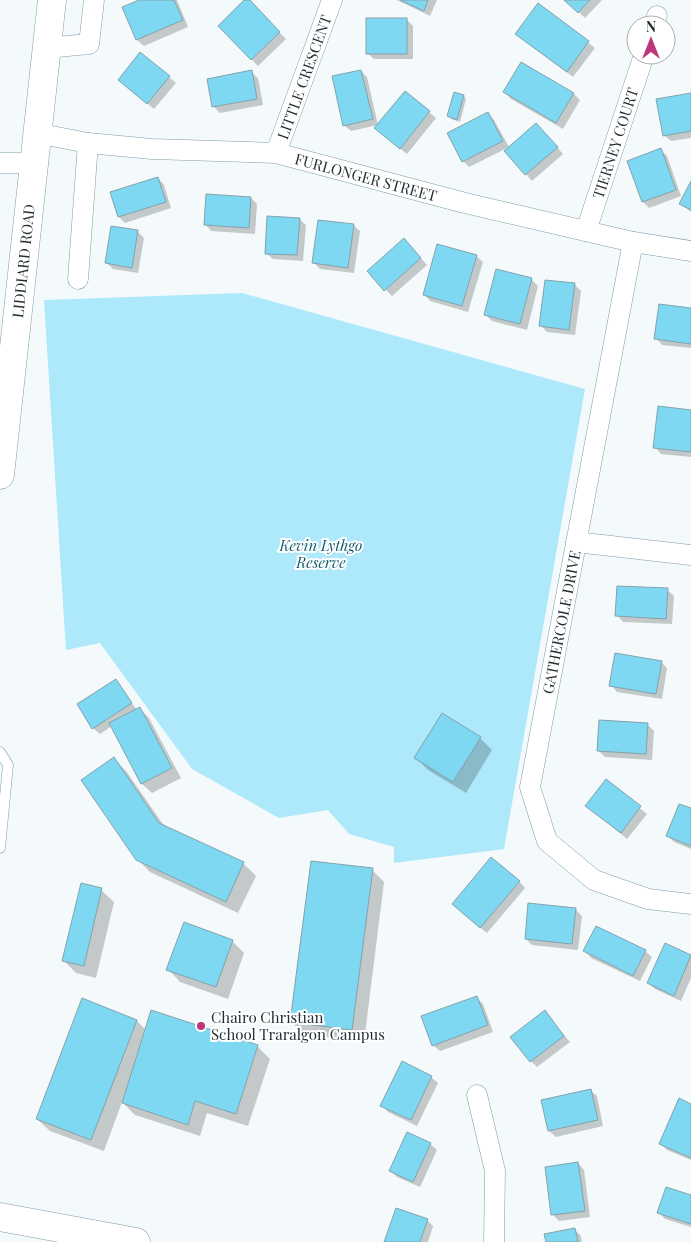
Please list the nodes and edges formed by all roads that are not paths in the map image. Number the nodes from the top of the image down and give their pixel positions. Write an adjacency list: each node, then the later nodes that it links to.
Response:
1 (52, 0): 4 (street, LIDDIARD ROAD)
2 (94, 0): 4 (street)
3 (332, 0): 8 (street, LITTLE CRESCENT)
4 (46, 48): 6 (street, LIDDIARD ROAD)
5 (641, 65): 11 (street, TIERNEY COURT)
6 (36, 133): 7 (street, FURLONGER STREET); 10 (street, LIDDIARD ROAD)
7 (88, 143): 8 (street, FURLONGER STREET); 14 (street)
8 (276, 153): 11 (street, FURLONGER STREET)
9 (0, 163): 10 (street)
10 (33, 163): 15 (street, LIDDIARD ROAD)
11 (586, 231): 12 (street, FURLONGER STREET)
12 (633, 242): 13 (street, FURLONGER STREET); 16 (street, GATHERCOLE DRIVE)
13 (691, 251)
14 (78, 279)
15 (0, 475)
16 (576, 542): 17 (street); 20 (street, GATHERCOLE DRIVE)
17 (691, 555)
18 (0, 752): 19 (lane)
19 (0, 848)
20 (691, 904)
21 (477, 1095): 24 (street)
22 (0, 1217): 23 (street)
23 (136, 1242)
24 (494, 1242)

